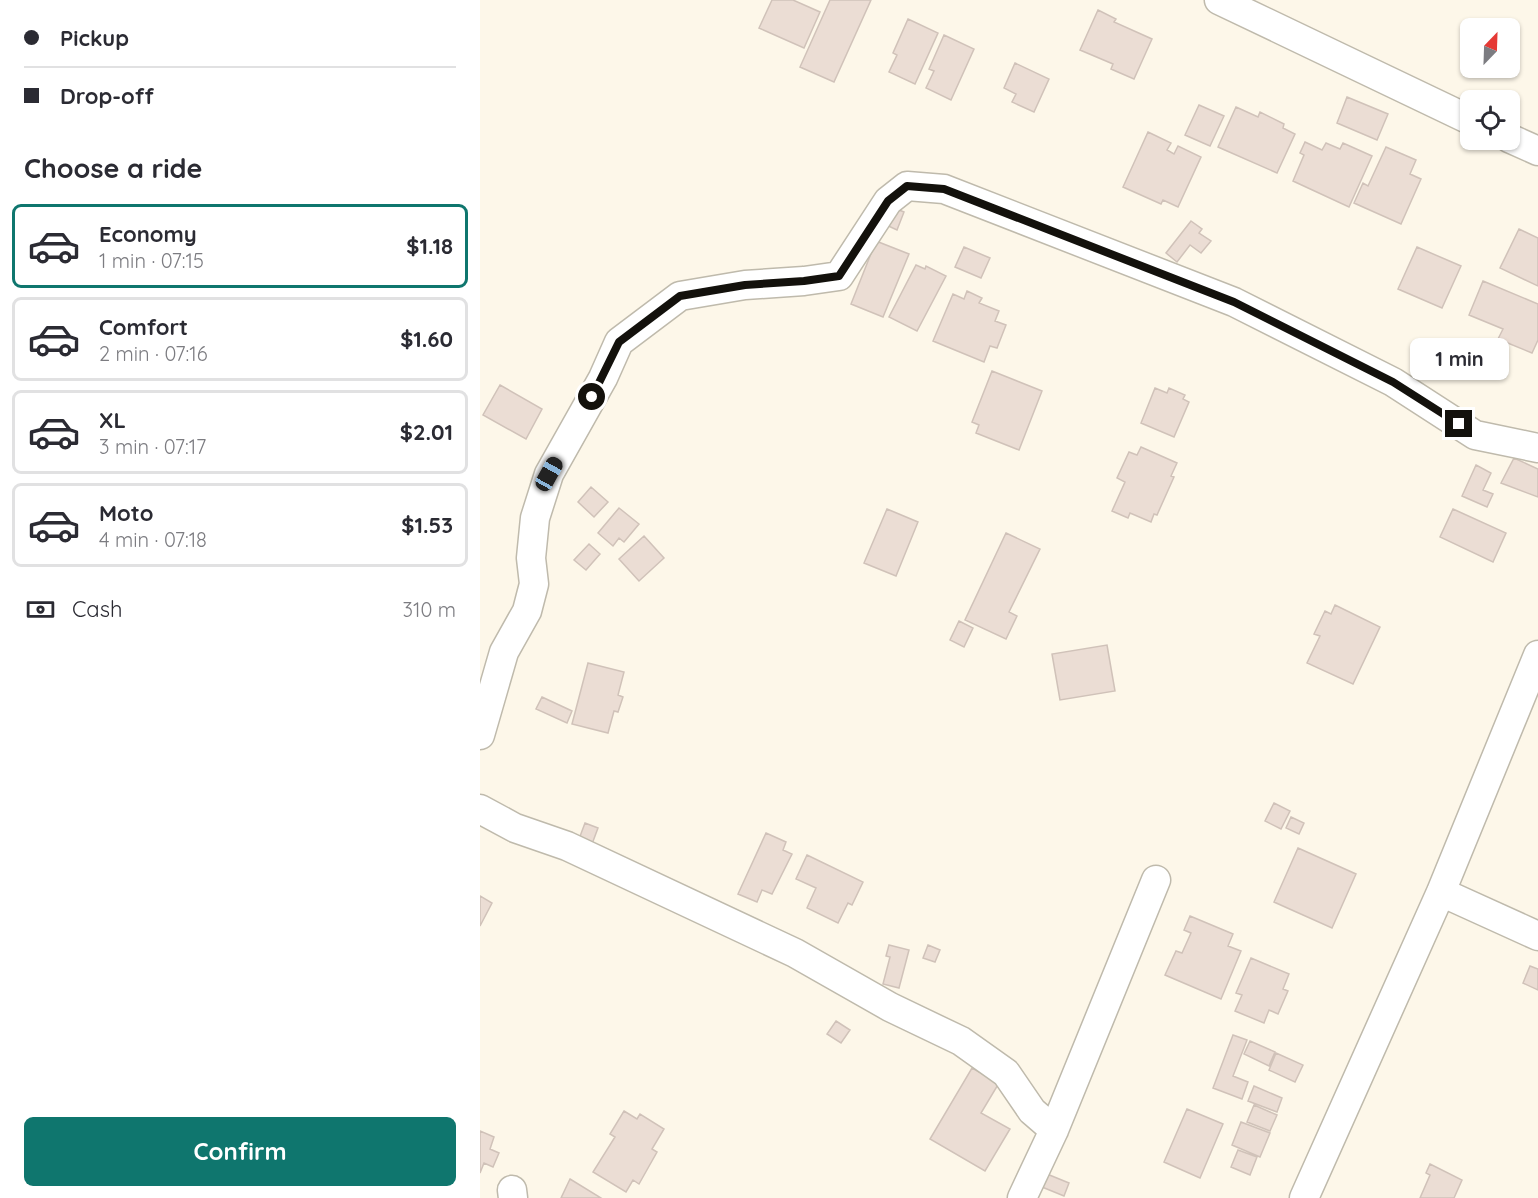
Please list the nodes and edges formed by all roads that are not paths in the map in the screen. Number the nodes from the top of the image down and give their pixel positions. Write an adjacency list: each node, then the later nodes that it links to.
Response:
1 (1218, 0): 2 (street)
2 (1460, 115)
3 (1520, 143): 4 (street)
4 (1538, 152)
5 (1538, 448): 7 (street)
6 (1538, 655): 10 (street)
7 (480, 735)
8 (480, 809): 12 (street)
9 (1156, 880): 12 (street)
10 (1441, 892): 11 (street); 14 (street)
11 (1538, 936)
12 (1054, 1130): 13 (street)
13 (1022, 1198)
14 (1304, 1198)

